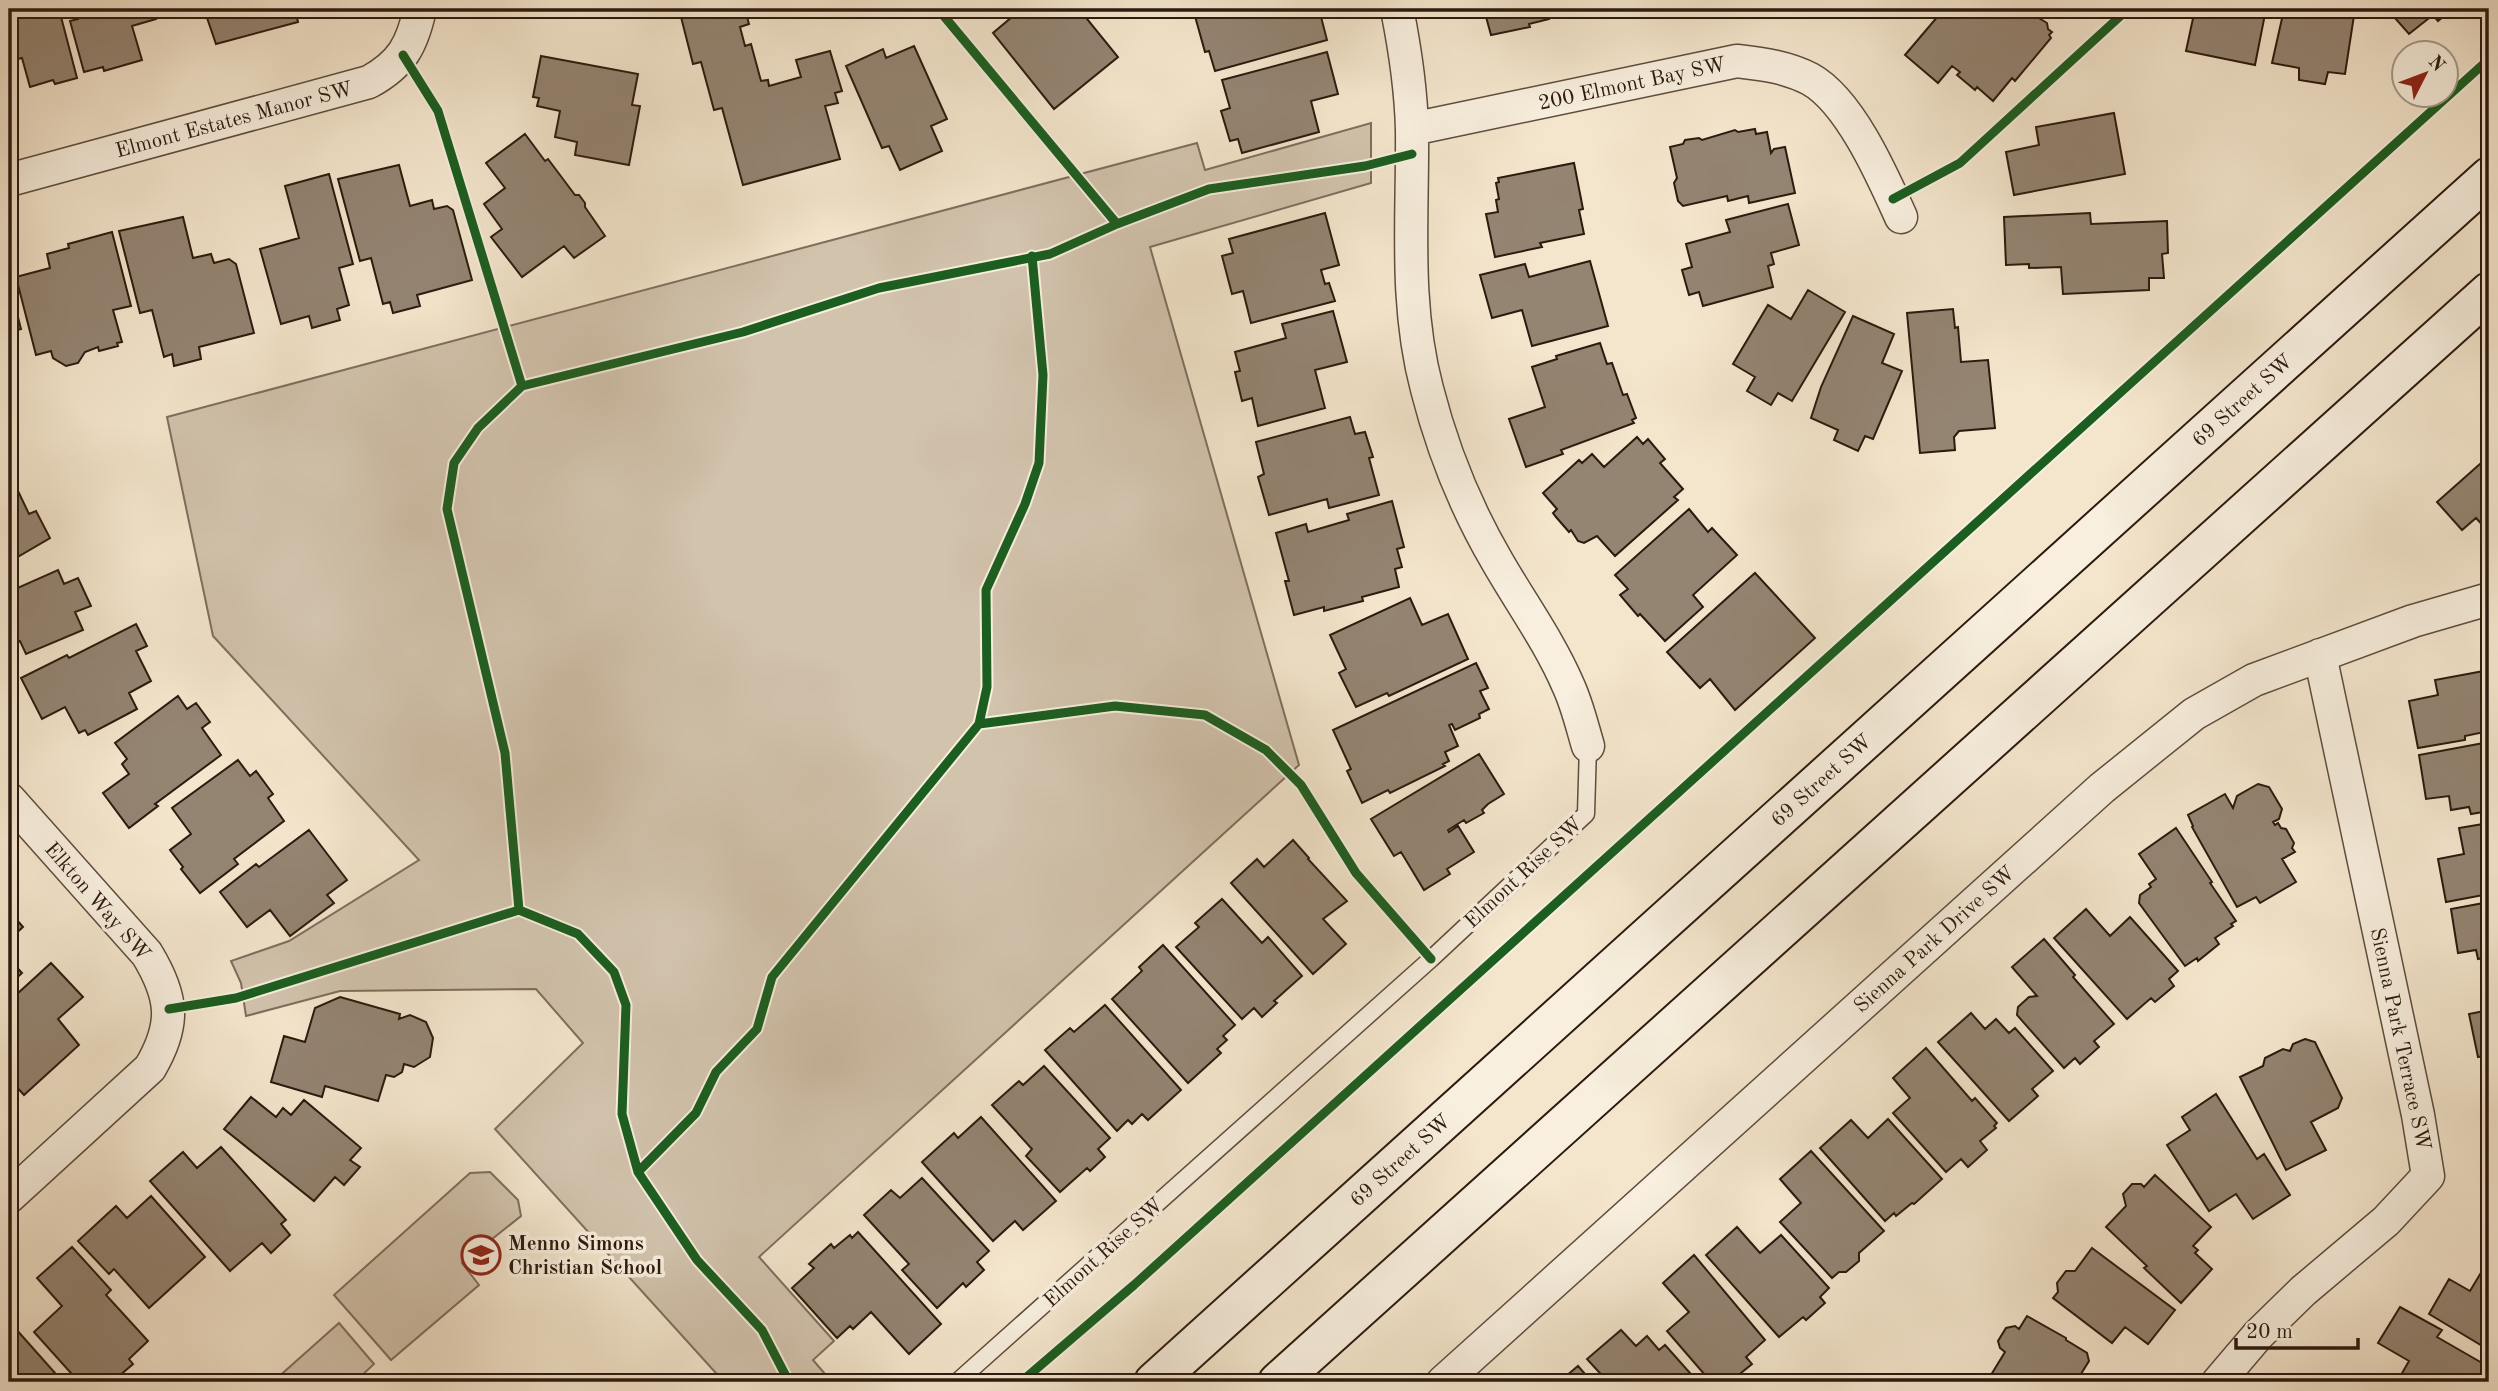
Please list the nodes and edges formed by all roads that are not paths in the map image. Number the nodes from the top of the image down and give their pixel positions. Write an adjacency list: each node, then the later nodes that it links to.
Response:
1 (420, 9): 5 (street, Elmont Estates Manor SW)
2 (1396, 9): 3 (street, Elmont Rise SW)
3 (1412, 129): 6 (street, 200 Elmont Bay SW); 10 (street, Elmont Rise SW)
4 (2489, 177): 14 (main road, 69 Street SW)
5 (9, 180)
6 (1901, 217)
7 (2489, 292): 15 (main road)
8 (2489, 599): 9 (street, Sienna Park Drive SW)
9 (2320, 655): 16 (street, Sienna Park Drive SW); 17 (street, Sienna Park Terrace SW)
10 (1588, 746): 13 (lane, Elmont Rise SW)
11 (9, 799): 12 (street, Elkton Way SW)
12 (9, 1197)
13 (957, 1382)
14 (1154, 1382)
15 (1278, 1382)
16 (1443, 1382)
17 (2218, 1382)

